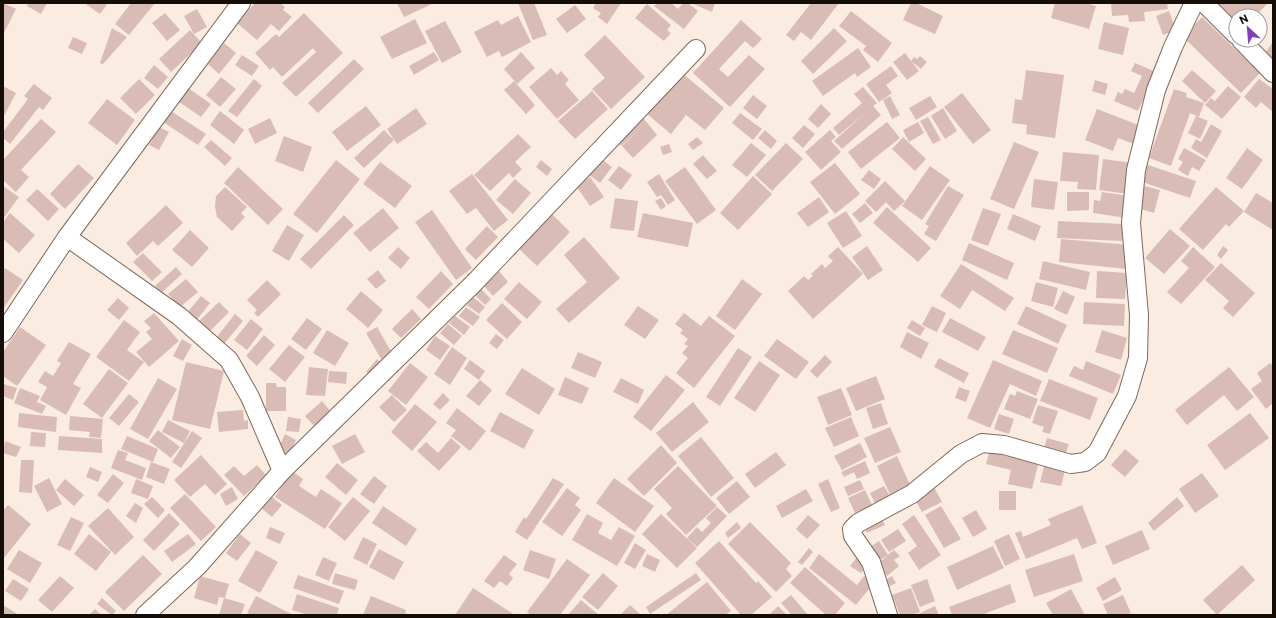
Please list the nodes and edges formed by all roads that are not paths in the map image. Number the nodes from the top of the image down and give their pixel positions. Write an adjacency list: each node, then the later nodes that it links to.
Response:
1 (241, 3): 8 (street)
2 (1194, 3): 12 (street)
3 (1204, 3): 4 (street)
4 (1228, 27)
5 (1249, 48): 7 (street)
6 (696, 49): 10 (street)
7 (1273, 73)
8 (67, 237): 9 (street); 10 (street)
9 (3, 333)
10 (282, 471): 11 (street)
11 (144, 615)
12 (888, 615)

